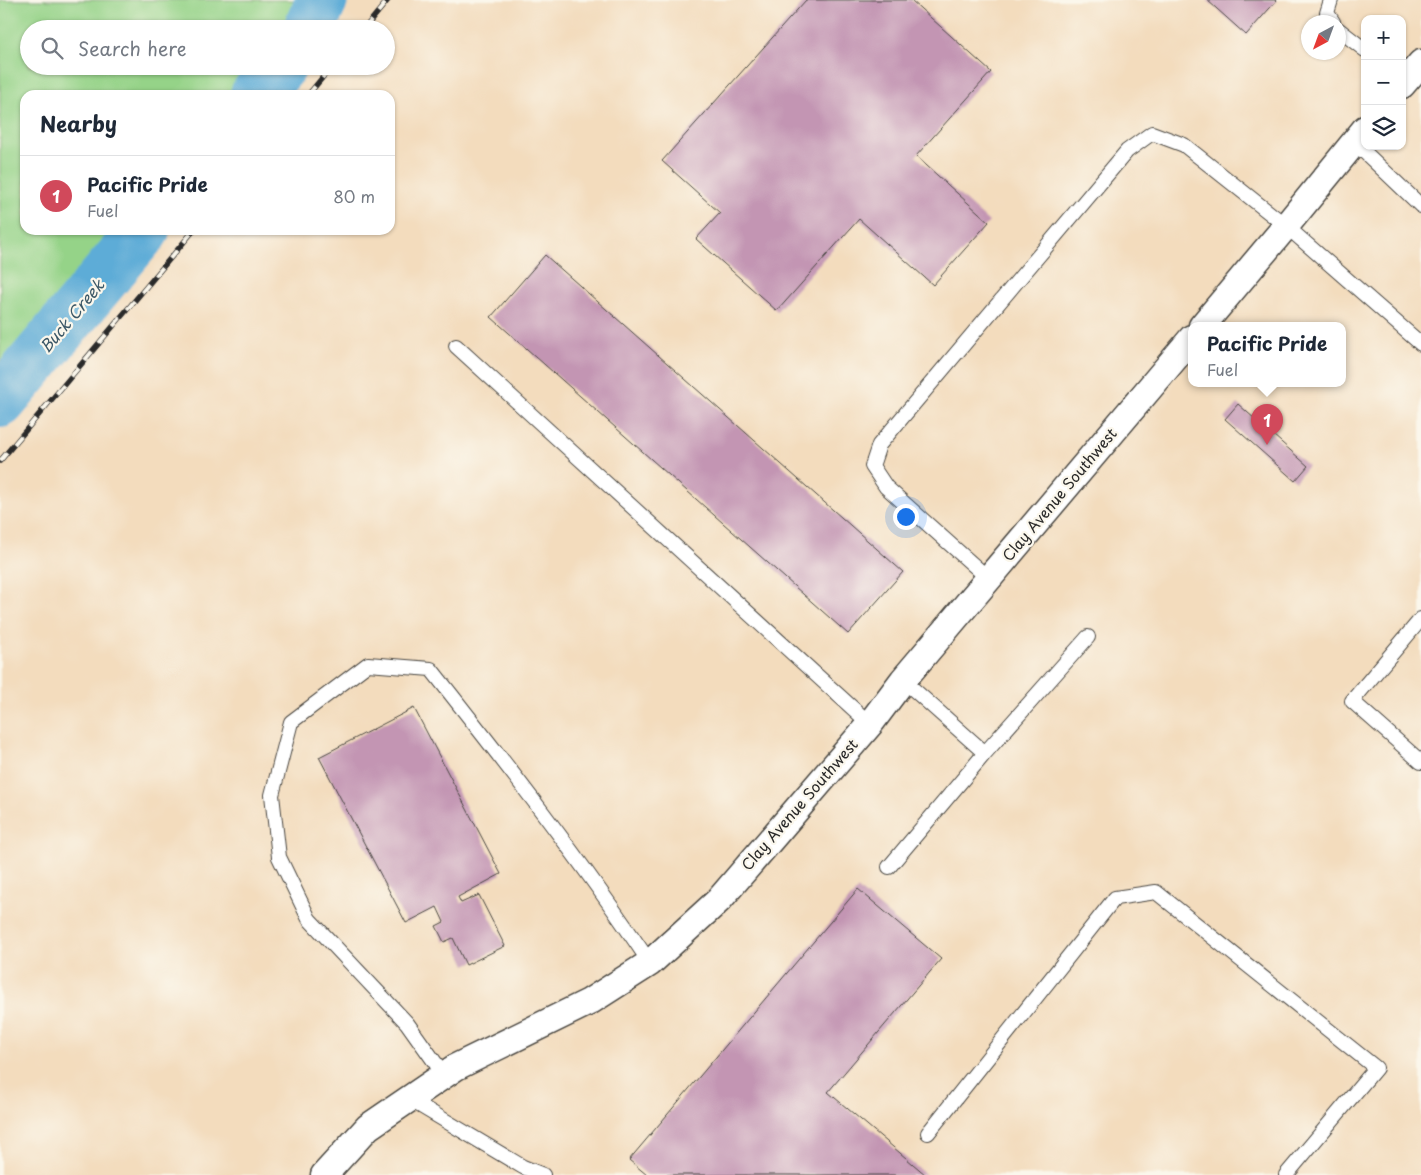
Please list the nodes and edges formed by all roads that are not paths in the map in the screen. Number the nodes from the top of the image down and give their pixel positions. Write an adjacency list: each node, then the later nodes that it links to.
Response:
1 (1331, 0): 2 (lane)
2 (1328, 15)
3 (1346, 35): 4 (lane)
4 (1361, 47)
5 (1421, 63): 6 (street)
6 (1406, 80)
7 (1359, 135): 8 (lane); 9 (street)
8 (1421, 206)
9 (1286, 226): 10 (street); 12 (lane); 14 (lane)
10 (1205, 322)
11 (1188, 343): 14 (street, Clay Avenue Southwest)
12 (1421, 344)
13 (456, 346): 18 (lane)
14 (989, 579): 17 (street, Clay Avenue Southwest)
15 (1421, 619): 20 (lane)
16 (1088, 637): 19 (lane)
17 (902, 680): 18 (street, Clay Avenue Southwest); 19 (lane)
18 (870, 724): 22 (street, Clay Avenue Southwest)
19 (985, 753): 21 (lane)
20 (1421, 762)
21 (889, 866)
22 (650, 963): 23 (street, Clay Avenue Southwest); 23 (lane)
23 (444, 1075): 24 (street, Clay Avenue Southwest)
24 (409, 1099): 26 (street, Clay Avenue Southwest); 27 (lane)
25 (928, 1133): 28 (lane)
26 (324, 1175)
27 (543, 1175)
28 (1286, 1175)

